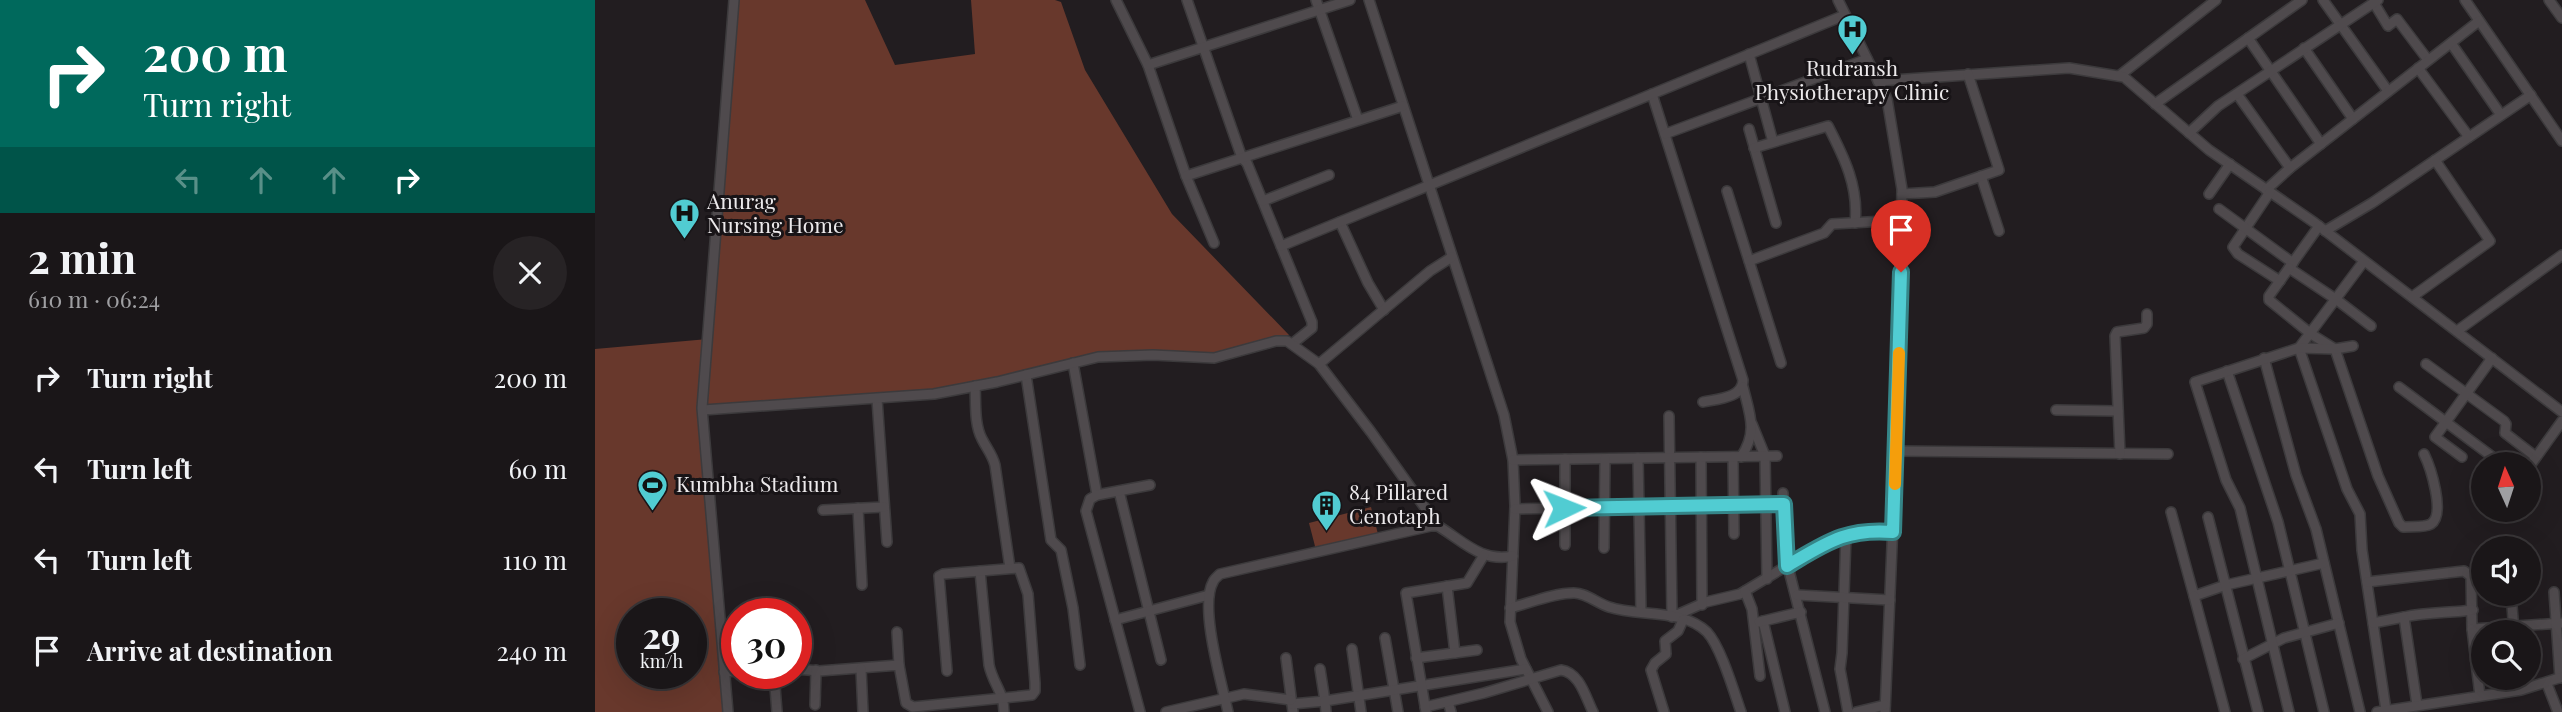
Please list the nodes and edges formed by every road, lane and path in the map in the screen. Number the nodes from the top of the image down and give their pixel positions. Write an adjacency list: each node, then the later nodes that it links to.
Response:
1 (734, 0): 104 (street)
2 (1116, 0): 25 (street)
3 (1187, 0): 20 (street)
4 (1350, 0): 13 (street)
5 (1369, 0): 37 (street)
6 (1838, 0): 14 (street)
7 (2216, 0): 29 (street)
8 (2302, 0): 18 (street)
9 (2323, 0): 17 (street)
10 (2465, 0): 16 (street)
11 (2549, 0): 15 (street)
12 (2376, 2): 17 (street); 24 (street)
13 (1318, 5): 20 (street); 40 (street)
14 (1845, 15): 22 (street); 23 (street)
15 (2562, 18)
16 (2479, 21): 19 (street); 34 (street)
17 (2341, 24): 21 (street); 31 (street)
18 (2248, 37): 27 (street); 36 (street)
19 (2451, 43): 24 (street); 38 (street)
20 (1204, 46): 25 (street); 49 (street)
21 (2304, 48): 27 (street); 39 (street)
22 (1749, 54): 32 (street); 35 (street)
23 (1867, 59): 30 (street); 35 (street)
24 (2428, 60): 26 (street)
25 (1148, 65): 53 (street)
26 (2418, 68): 31 (street); 44 (street)
27 (2270, 71): 33 (street); 47 (street)
28 (1968, 74): 29 (street); 30 (street); 55 (street)
29 (2119, 76): 36 (street)
30 (1878, 81): 59 (street)
31 (2388, 91): 39 (street)
32 (1652, 94): 43 (street); 56 (street)
33 (2237, 94): 42 (street); 52 (street)
34 (2531, 95): 38 (street); 45 (street)
35 (1761, 99): 43 (street); 46 (street)
36 (2155, 104): 42 (street)
37 (1403, 106): 40 (street); 56 (street)
38 (2501, 115): 44 (street)
39 (2353, 119): 47 (street)
40 (1359, 120): 49 (street)
41 (1749, 130): 48 (street)
42 (2189, 133): 51 (street)
43 (1665, 134): 98 (street)
44 (2469, 137): 50 (street)
45 (2562, 141)
46 (1773, 142): 48 (street); 66 (street)
47 (2321, 144): 52 (street)
48 (1754, 148): 65 (street)
49 (1242, 158): 53 (street); 61 (street)
50 (2435, 160): 68 (street); 78 (street)
51 (2230, 164): 58 (street); 60 (street)
52 (2290, 168): 58 (street)
53 (1186, 176): 70 (street)
54 (1329, 176): 61 (street)
55 (1981, 176): 59 (street); 69 (street)
56 (1429, 186): 64 (street); 73 (street)
57 (1727, 191): 74 (street)
58 (2268, 191): 67 (street); 68 (street)
59 (1902, 194): 63 (street)
60 (2209, 194)
61 (1262, 201): 71 (street)
62 (2219, 209): 67 (street)
63 (1902, 220): 66 (street); 111 (street)
64 (1340, 222): 71 (street); 80 (street)
65 (1776, 223)
66 (1855, 223): 74 (street)
67 (2245, 228): 76 (street); 77 (street)
68 (2322, 229): 75 (street); 76 (street)
69 (1999, 232)
70 (1214, 243)
71 (1281, 246): 85 (street)
72 (2562, 255): 83 (street)
73 (1452, 257): 80 (street); 126 (street)
74 (1749, 261): 92 (street)
75 (2364, 261): 78 (street); 79 (street)
76 (2291, 265): 77 (street); 79 (street)
77 (2280, 281): 84 (street)
78 (2412, 297): 83 (street)
79 (2337, 300): 82 (street); 84 (street)
80 (1384, 310): 93 (street)
81 (2147, 314): 106 (street)
82 (2371, 326)
83 (2457, 331): 90 (street)
84 (2311, 334): 87 (street); 88 (street)
85 (1292, 344): 91 (street); 93 (street)
86 (2353, 346): 88 (street)
87 (2299, 348): 88 (street); 89 (street); 162 (street)
88 (2335, 349): 117 (street)
89 (2264, 358): 95 (street); 155 (street)
90 (2492, 358): 100 (street); 103 (street)
91 (1073, 363): 96 (street); 131 (street)
92 (1781, 363)
93 (1319, 364): 146 (street)
94 (2426, 364): 100 (street)
95 (2227, 371): 158 (street); 160 (street)
96 (1026, 375): 97 (street); 202 (street)
97 (975, 386): 101 (street); 157 (street)
98 (1743, 387): 102 (street); 110 (street)
99 (2399, 387): 109 (street)
100 (2466, 394): 109 (street); 113 (street)
101 (877, 398): 104 (street); 138 (street)
102 (1703, 402)
103 (2560, 407)
104 (703, 410): 191 (street)
105 (2056, 410): 106 (street)
106 (2118, 411): 115 (street)
107 (1669, 416): 124 (street)
108 (2562, 421): 114 (street)
109 (2446, 422): 112 (street); 122 (street)
110 (1752, 424): 118 (street); 121 (street)
111 (1896, 451): 115 (street); 147 (street)
112 (2486, 452)
113 (2530, 452)
114 (2540, 452)
115 (2120, 454): 116 (street)
116 (2168, 454)
117 (2424, 454)
118 (1765, 456): 119 (street); 121 (street); 133 (street)
119 (1777, 456)
120 (1701, 457): 121 (street); 124 (street); 136 (street)
121 (1737, 457): 132 (street)
122 (2462, 457)
123 (1638, 458): 124 (street); 125 (street); 137 (street)
124 (1670, 458): 135 (street)
125 (1605, 459): 127 (street); 139 (street)
126 (1513, 460): 127 (street); 142 (street)
127 (1565, 460): 141 (street)
128 (1150, 485): 129 (street)
129 (1119, 491): 131 (street); 176 (street)
130 (1783, 493): 134 (street)
131 (1097, 495): 181 (street)
132 (1733, 504): 133 (street); 136 (street); 148 (street)
133 (1765, 504): 134 (street); 161 (street)
134 (1784, 504): 156 (street)
135 (1671, 505): 136 (street); 137 (street); 179 (street)
136 (1703, 505): 173 (street)
137 (1640, 506): 139 (street); 177 (street)
138 (884, 507): 140 (street); 150 (street)
139 (1604, 507): 141 (street); 152 (street)
140 (858, 508): 143 (street); 163 (street)
141 (1564, 508): 142 (street); 151 (street)
142 (1515, 509): 154 (street)
143 (823, 510)
144 (2171, 512): 170 (street)
145 (2208, 517): 164 (street)
146 (1437, 526): 153 (street); 168 (street)
147 (1893, 532): 149 (street); 172 (street)
148 (1734, 534)
149 (1846, 535): 156 (street); 171 (street)
150 (887, 542)
151 (1565, 545)
152 (1604, 548)
153 (1484, 555): 154 (street); 165 (street)
154 (1513, 556): 174 (street)
155 (2324, 563): 158 (street); 185 (street)
156 (1787, 566): 161 (street); 169 (street)
157 (1010, 568): 159 (street); 221 (street)
158 (2288, 570): 160 (street); 190 (street)
159 (980, 571): 207 (street); 221 (street)
160 (2258, 577): 164 (street); 193 (street)
161 (1767, 579): 166 (street)
162 (2367, 582): 175 (street); 186 (street)
163 (862, 585)
164 (2226, 585): 170 (street); 199 (street)
165 (1447, 586): 196 (street); 198 (street)
166 (1745, 591): 173 (street); 184 (street)
167 (2554, 592): 187 (street)
168 (1209, 595): 176 (street); 222 (street)
169 (1797, 596): 171 (street); 178 (street)
170 (2194, 596): 250 (street)
171 (1843, 598): 172 (street); 248 (street)
172 (1890, 600): 229 (street)
173 (1702, 605): 179 (street)
174 (1510, 608): 177 (street); 208 (street)
175 (2473, 610): 180 (street); 183 (street)
176 (1149, 611): 181 (street); 200 (street)
177 (1641, 612): 179 (street)
178 (1801, 612): 184 (street); 247 (street)
179 (1672, 617): 182 (street)
180 (2403, 617): 186 (street); 227 (street)
181 (1115, 620): 235 (street)
182 (1683, 620): 244 (street); 245 (street)
183 (2472, 620)
184 (1758, 622): 209 (street); 246 (street)
185 (2339, 623): 190 (street); 254 (street)
186 (2373, 623): 230 (street)
187 (2559, 623): 188 (street); 210 (street)
188 (2541, 625)
189 (897, 632): 201 (street)
190 (2304, 634): 193 (street); 253 (street)
191 (721, 635)
192 (1385, 638): 216 (street)
193 (2273, 643): 199 (street); 252 (street)
194 (1352, 649): 219 (street)
195 (1477, 650): 196 (street)
196 (1455, 653): 198 (street)
197 (1286, 658): 226 (street)
198 (1416, 658): 213 (street)
199 (2243, 659): 251 (street)
200 (1161, 660)
201 (898, 665): 204 (street); 221 (street)
202 (1080, 665)
203 (1320, 668): 223 (street)
204 (860, 669): 206 (street); 233 (street)
205 (812, 670): 206 (street)
206 (816, 670): 225 (street)
207 (947, 671)
208 (1528, 674): 213 (street); 224 (street); 242 (street); 243 (street)
209 (1760, 676)
210 (2561, 678): 211 (street)
211 (2547, 684): 212 (street); 255 (street)
212 (2541, 685)
213 (1421, 687): 216 (street); 228 (street)
214 (726, 689): 231 (street)
215 (775, 689): 232 (street)
216 (1394, 690): 219 (street); 240 (street)
217 (2479, 690): 220 (street)
218 (2521, 690): 220 (street)
219 (1358, 695): 223 (street); 239 (street)
220 (2480, 696): 227 (street)
221 (1004, 698): 234 (street)
222 (1225, 699): 226 (street); 236 (street); 237 (street)
223 (1325, 701): 226 (street); 238 (street)
224 (1448, 702): 228 (street); 241 (street)
225 (815, 705)
226 (1292, 705)
227 (2424, 707): 230 (street)
228 (1425, 709)
229 (1885, 709): 249 (street)
230 (2382, 711)
231 (728, 712)
232 (777, 712)
233 (863, 712)
234 (1004, 712)
235 (1140, 712)
236 (1166, 712)
237 (1228, 712)
238 (1326, 712)
239 (1360, 712)
240 (1398, 712)
241 (1451, 712)
242 (1548, 712)
243 (1593, 712)
244 (1664, 712)
245 (1741, 712)
246 (1785, 712)
247 (1825, 712)
248 (1848, 712)
249 (1856, 712)
250 (2224, 712)
251 (2257, 712)
252 (2289, 712)
253 (2324, 712)
254 (2360, 712)
255 (2558, 712)

